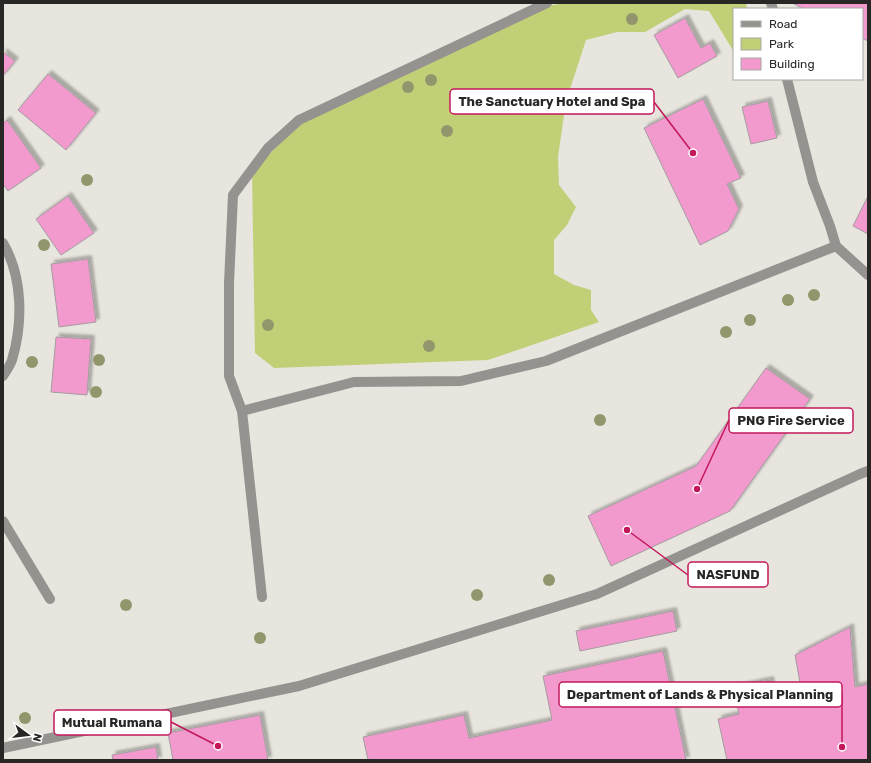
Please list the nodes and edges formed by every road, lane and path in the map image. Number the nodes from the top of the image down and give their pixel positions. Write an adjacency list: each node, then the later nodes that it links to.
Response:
1 (547, 3): 7 (street)
2 (787, 80): 4 (street)
3 (3, 243): 6 (street)
4 (836, 246): 5 (street); 7 (street)
5 (868, 275)
6 (3, 376)
7 (242, 411): 10 (street)
8 (868, 471): 12 (street)
9 (3, 521): 11 (street)
10 (262, 597)
11 (50, 599)
12 (3, 748)

